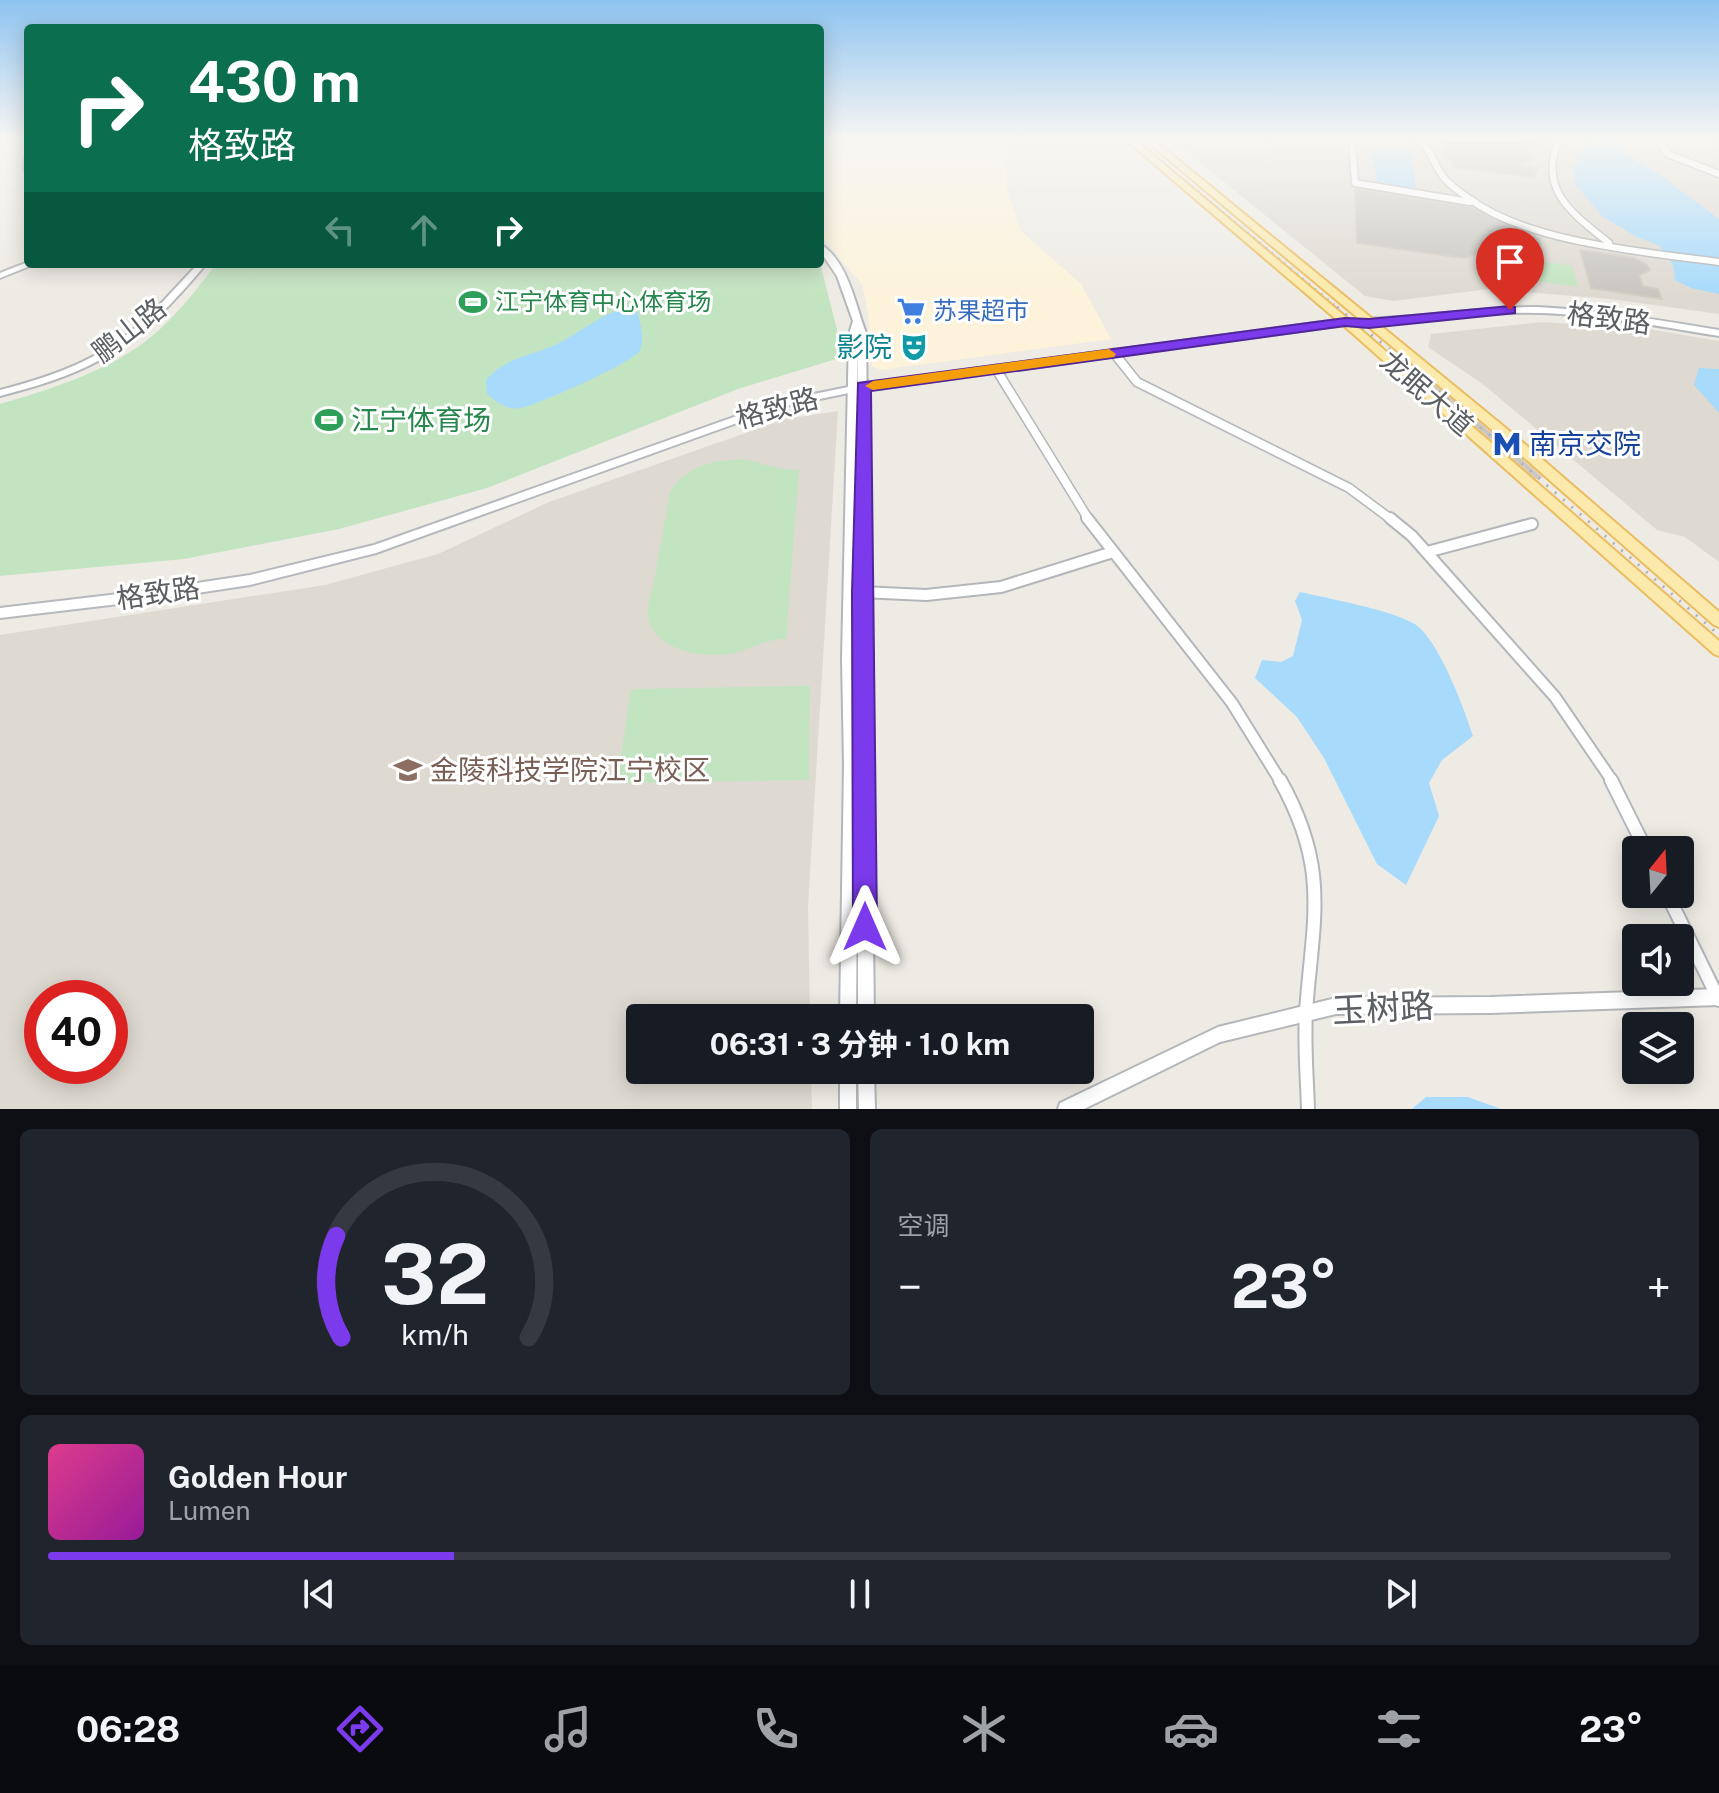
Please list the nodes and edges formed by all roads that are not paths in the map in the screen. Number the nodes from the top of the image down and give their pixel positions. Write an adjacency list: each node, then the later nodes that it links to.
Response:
1 (1191, 192): 13 (main road, 龙眠大道)
2 (1211, 192): 14 (main road, 龙眠大道)
3 (1410, 192): 6 (street)
4 (1462, 192): 6 (street)
5 (1558, 192): 7 (street)
6 (1475, 202): 7 (street)
7 (1610, 244): 9 (street)
8 (824, 252): 18 (street)
9 (1719, 262)
10 (24, 267): 12 (street)
11 (198, 268): 19 (street, 鹏山路)
12 (0, 276)
13 (1345, 322): 14 (main road, 格致路); 16 (main road, 格致路); 26 (main road, 龙眠大道)
14 (1369, 323): 15 (main road, 格致路); 25 (main road, 龙眠大道)
15 (1719, 333)
16 (1114, 353): 17 (main road, 格致路); 22 (street)
17 (996, 369): 18 (main road, 格致路); 21 (street)
18 (858, 388): 23 (street); 24 (main road, 格致路); 30 (street)
19 (0, 393)
20 (1532, 524): 22 (street)
21 (1113, 552): 23 (street); 32 (street)
22 (1427, 552): 27 (street)
23 (861, 592): 31 (street)
24 (0, 613)
25 (1719, 621)
26 (1719, 650)
27 (1639, 836)
28 (1674, 908): 29 (street)
29 (1719, 998): 32 (street, 玉树路)
30 (848, 1004)
31 (866, 1004)
32 (1306, 1013): 37 (street, 玉树路); 38 (street)
33 (848, 1084): 35 (street)
34 (866, 1084): 36 (street)
35 (848, 1109)
36 (867, 1109)
37 (1066, 1109)
38 (1308, 1109)

